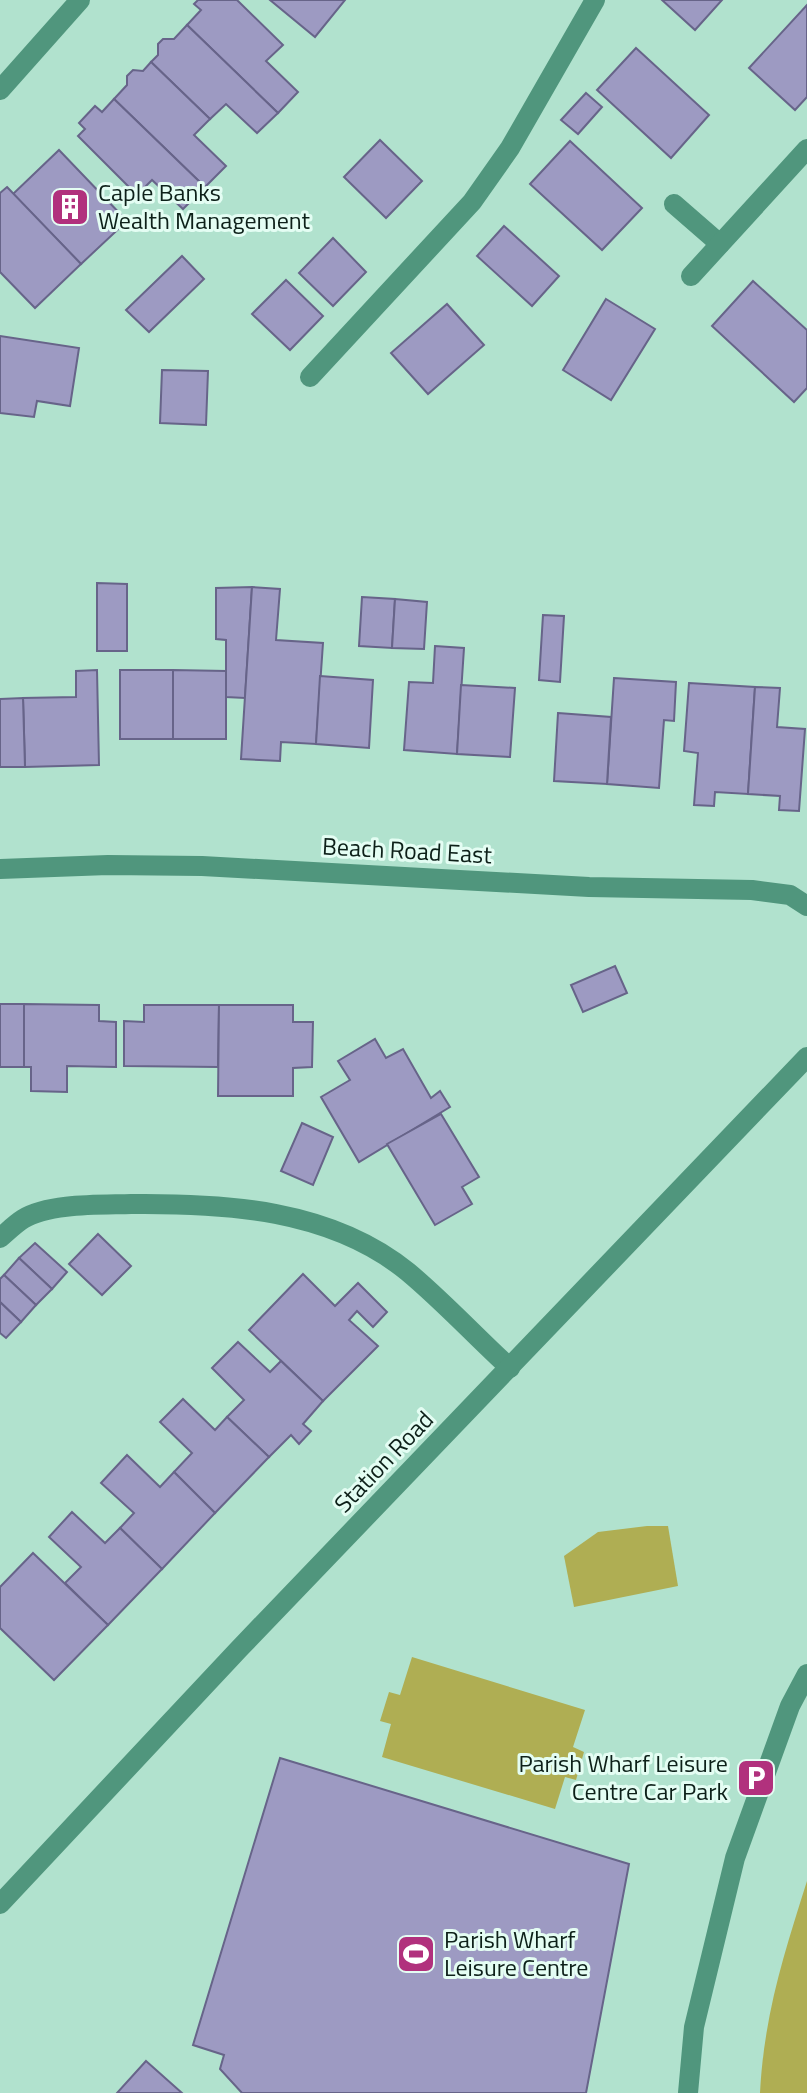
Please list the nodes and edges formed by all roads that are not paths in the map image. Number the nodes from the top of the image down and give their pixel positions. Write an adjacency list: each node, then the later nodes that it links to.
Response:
1 (80, 0): 3 (street)
2 (595, 0): 8 (street)
3 (0, 90)
4 (807, 149): 6 (street)
5 (674, 204): 6 (street)
6 (720, 244): 7 (street)
7 (691, 276)
8 (310, 377)
9 (0, 869): 10 (street, Beach Road East)
10 (807, 906)
11 (807, 1057): 13 (street, Station Road)
12 (0, 1238): 13 (street)
13 (510, 1368): 15 (street, Station Road)
14 (807, 1674): 16 (street)
15 (0, 1904)
16 (688, 2093)

